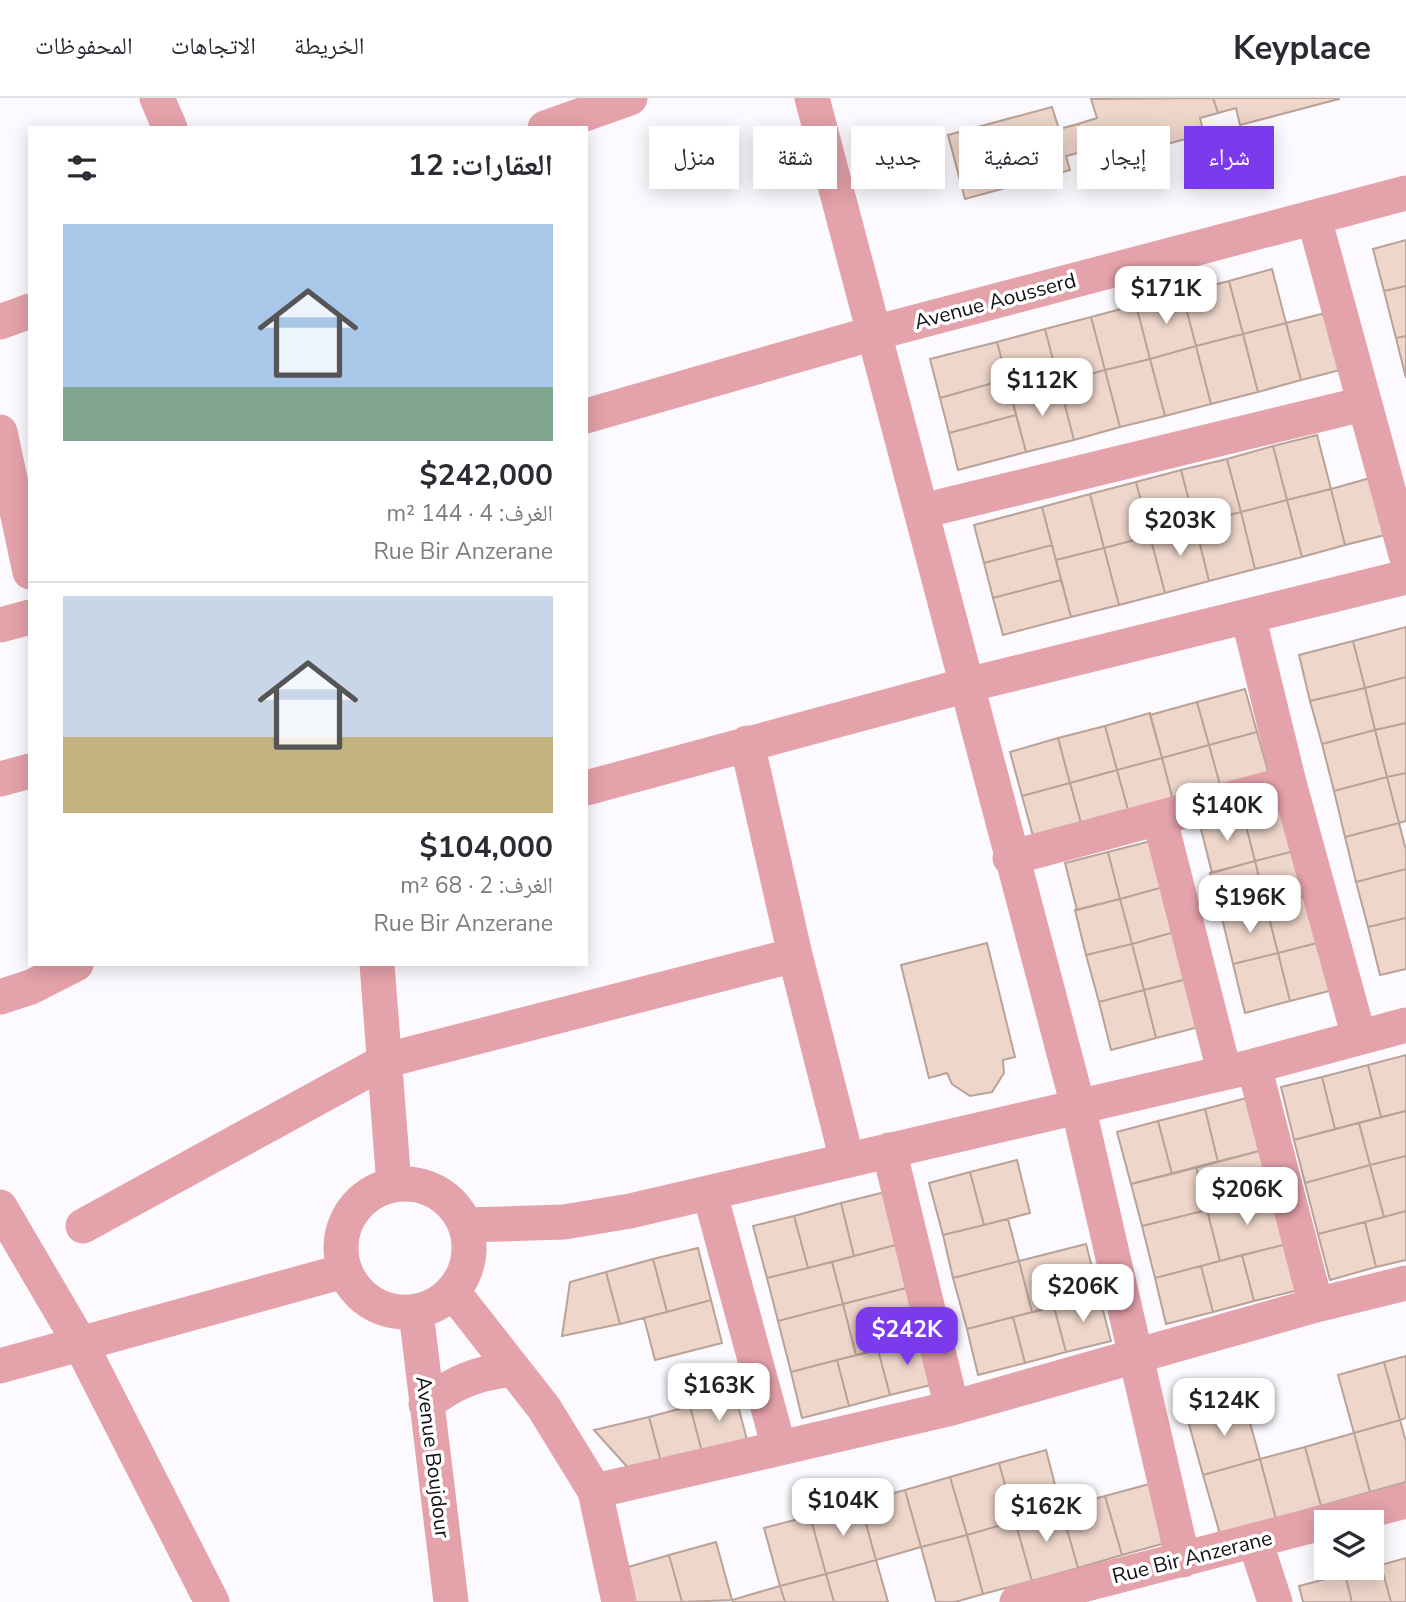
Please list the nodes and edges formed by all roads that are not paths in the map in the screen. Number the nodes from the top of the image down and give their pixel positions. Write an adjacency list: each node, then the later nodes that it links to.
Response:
1 (156, 98): 4 (street)
2 (629, 98): 5 (street)
3 (812, 98): 10 (street)
4 (169, 126)
5 (551, 126)
6 (1406, 193): 7 (street, Avenue Aousserd)
7 (1314, 218): 10 (street, Avenue Aousserd); 11 (street)
8 (28, 312): 9 (street)
9 (0, 323)
10 (874, 333): 12 (street, Avenue Aousserd); 15 (street)
11 (1363, 404): 15 (street); 16 (street)
12 (588, 415)
13 (0, 432): 14 (street)
14 (5, 489): 17 (street)
15 (922, 511): 22 (street)
16 (1406, 555)
17 (28, 565)
18 (1406, 577): 19 (street)
19 (1248, 616): 22 (street); 26 (street)
20 (28, 618): 21 (street)
21 (0, 625)
22 (967, 685): 23 (street); 29 (street)
23 (747, 743): 27 (street); 30 (street)
24 (28, 772): 25 (street)
25 (0, 779)
26 (1289, 783): 28 (street); 35 (street)
27 (588, 787)
28 (1160, 820): 29 (street); 37 (street)
29 (1010, 858): 38 (street)
30 (795, 955): 36 (street); 40 (street)
31 (72, 966): 33 (street)
32 (377, 966): 36 (street)
33 (0, 997)
34 (1406, 1026): 35 (street)
35 (1359, 1037): 37 (street)
36 (387, 1060): 41 (street); 44 (street)
37 (1239, 1068): 38 (street); 49 (street)
38 (1078, 1106): 39 (street); 52 (street)
39 (889, 1150): 40 (street); 56 (street)
40 (847, 1160): 42 (street)
41 (394, 1185): 45 (street); 46 (street)
42 (710, 1194): 45 (street); 57 (street)
43 (0, 1207): 51 (street)
44 (83, 1226)
45 (466, 1226): 48 (street)
46 (344, 1271): 50 (street); 51 (street)
47 (1406, 1283): 49 (street)
48 (453, 1292): 50 (street); 54 (street)
49 (1316, 1305): 52 (street)
50 (416, 1312): 55 (street, Avenue Boujdour)
51 (81, 1345): 53 (street); 63 (street)
52 (1138, 1357): 56 (street); 61 (street)
53 (0, 1366)
54 (512, 1369): 55 (street); 58 (street)
55 (426, 1404): 64 (street, Avenue Boujdour)
56 (952, 1408): 57 (street)
57 (779, 1448): 58 (street)
58 (595, 1491): 65 (street)
59 (1406, 1501): 60 (street, Rue Bir Anzerane)
60 (1255, 1541): 61 (street, Rue Bir Anzerane); 66 (street)
61 (1183, 1560): 62 (street, Rue Bir Anzerane)
62 (1023, 1601)
63 (212, 1602)
64 (451, 1602)
65 (619, 1602)
66 (1275, 1602)

